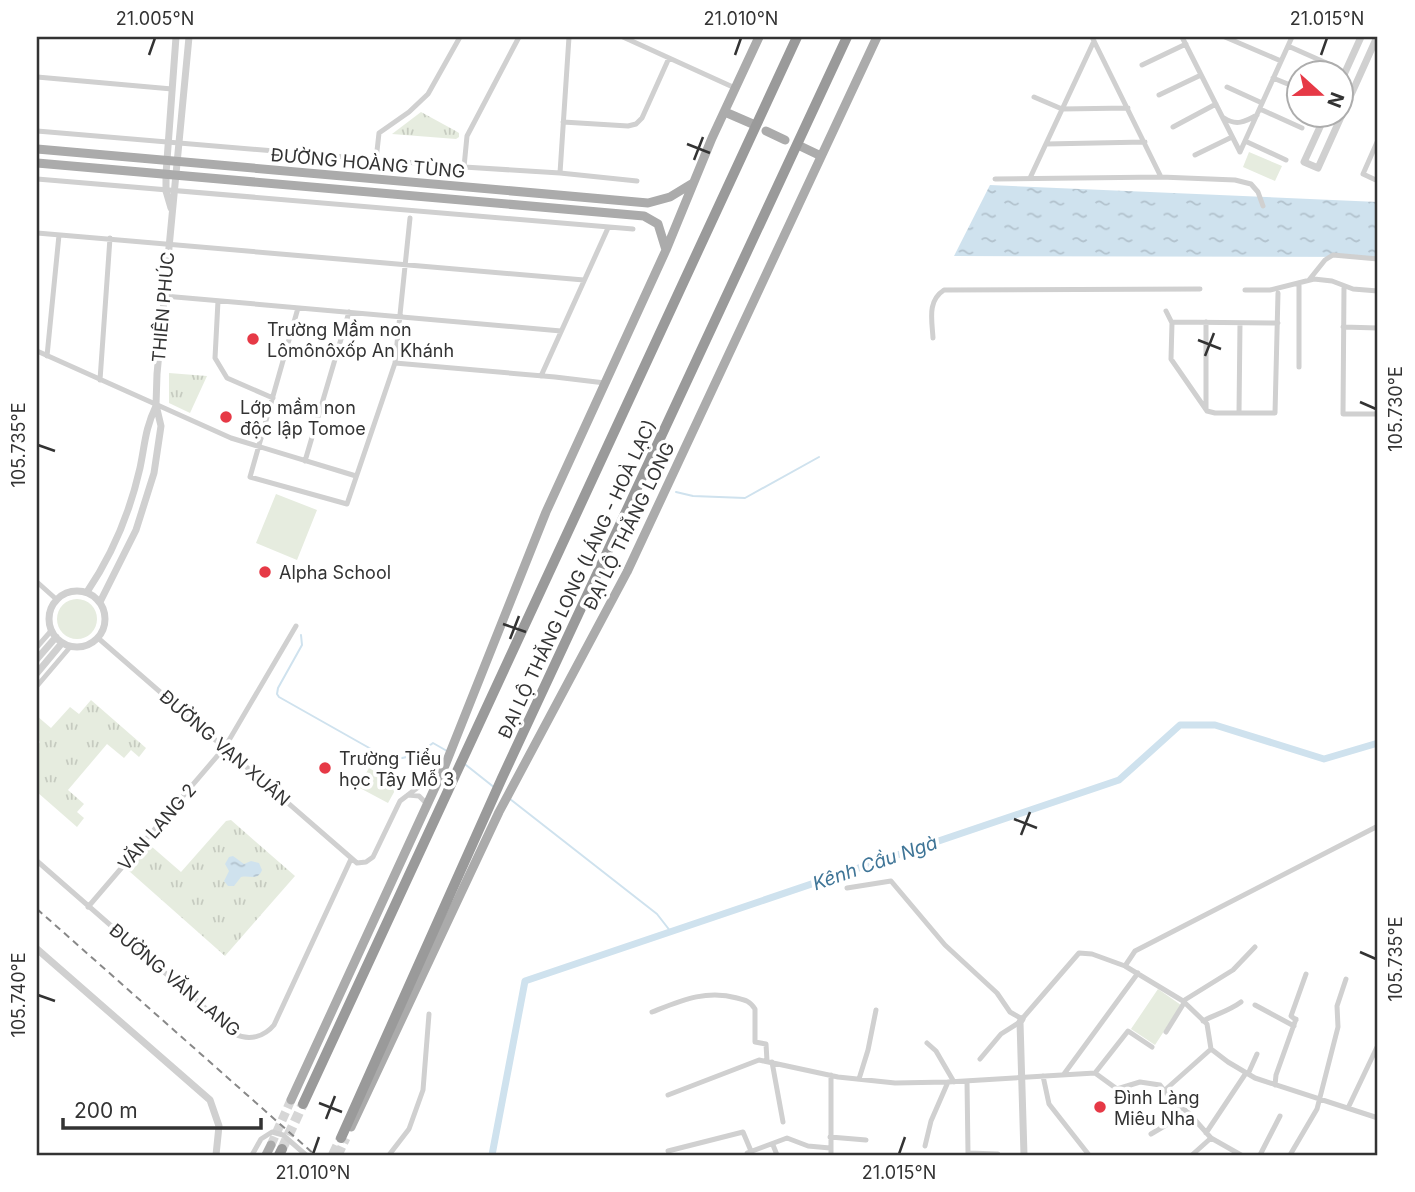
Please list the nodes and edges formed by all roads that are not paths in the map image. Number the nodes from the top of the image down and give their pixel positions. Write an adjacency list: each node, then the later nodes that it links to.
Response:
1 (176, 37): 20 (street)
2 (189, 37): 21 (street)
3 (460, 37): 62 (street)
4 (519, 37): 66 (street)
5 (569, 37): 43 (street)
6 (623, 37): 19 (street)
7 (759, 37): 32 (main road)
8 (797, 37): 185 (highway, ĐẠI LỘ THĂNG LONG (LÁNG - HOÀ LẠC))
9 (847, 37): 193 (highway, ĐẠI LỘ THĂNG LONG (LÁNG - HOÀ LẠC))
10 (877, 37): 61 (main road, ĐẠI LỘ THĂNG LONG)
11 (1182, 37): 17 (street)
12 (1225, 37): 24 (street)
13 (1292, 37): 18 (street)
14 (1361, 37): 23 (street)
15 (1377, 37): 30 (street)
16 (1093, 39): 37 (street); 38 (street)
17 (1186, 44): 25 (street); 26 (street)
18 (1288, 46): 22 (street); 24 (street)
19 (669, 58): 32 (street); 43 (street)
20 (174, 59): 21 (street); 33 (street)
21 (187, 60): 56 (street)
22 (1320, 60)
23 (1351, 60)
24 (1281, 61): 28 (street)
25 (1142, 65)
26 (1201, 75): 34 (street); 36 (street)
27 (37, 77): 33 (street)
28 (1273, 78): 29 (street); 39 (street)
29 (1286, 83)
30 (1356, 84)
31 (1227, 87): 39 (street)
32 (735, 88): 41 (main road)
33 (172, 89): 54 (street)
34 (1159, 95)
35 (1034, 97): 38 (street)
36 (1216, 104): 40 (street); 45 (street)
37 (1128, 108): 38 (street); 55 (street)
38 (1062, 109): 57 (street)
39 (1260, 109): 40 (street); 42 (street); 53 (street)
40 (1219, 111): 50 (street)
41 (725, 112): 44 (main road); 75 (main road)
42 (1286, 121)
43 (563, 122): 67 (street)
44 (755, 125)
45 (1173, 127)
46 (1319, 130): 47 (street)
47 (1335, 130)
48 (37, 131): 54 (street)
49 (766, 131): 51 (main road)
50 (1232, 137): 53 (street); 60 (street)
51 (785, 139)
52 (1378, 140): 74 (street)
53 (1245, 141): 63 (street)
54 (168, 142): 56 (street); 64 (street)
55 (1145, 142): 57 (street); 69 (street)
56 (179, 143): 62 (street); 64 (street)
57 (1046, 144): 70 (street)
58 (800, 146): 61 (main road)
59 (37, 149): 64 (main road, ĐƯỜNG HOÀNG TÙNG)
60 (1195, 155)
61 (821, 156): 193 (main road, ĐẠI LỘ THĂNG LONG)
62 (376, 159): 66 (street)
63 (1286, 160)
64 (172, 162): 68 (street); 75 (main road, ĐƯỜNG HOÀNG TÙNG)
65 (37, 163): 68 (main road, ĐƯỜNG HOÀNG TÙNG)
66 (464, 167): 67 (street)
67 (561, 173): 73 (street)
68 (171, 174): 76 (street, THIÊN PHÚC); 77 (street, THIÊN PHÚC); 87 (main road, ĐƯỜNG HOÀNG TÙNG)
69 (1161, 177): 70 (street); 78 (street)
70 (1030, 178): 72 (street)
71 (37, 179): 76 (street)
72 (995, 179)
73 (637, 181)
74 (1378, 181)
75 (693, 183): 87 (main road)
76 (166, 191): 77 (street); 79 (street, THIÊN PHÚC)
77 (175, 191): 79 (street, THIÊN PHÚC); 81 (street)
78 (1263, 206)
79 (171, 208): 86 (street, THIÊN PHÚC)
80 (410, 218): 89 (street)
81 (608, 228): 82 (street); 90 (street)
82 (633, 229)
83 (37, 233): 84 (street)
84 (59, 235): 85 (street); 113 (street)
85 (110, 238): 86 (street); 117 (street)
86 (168, 243): 89 (street); 98 (street, THIÊN PHÚC)
87 (666, 250): 118 (main road)
88 (1378, 259): 91 (street)
89 (405, 264): 90 (street); 103 (street)
90 (584, 280): 110 (street)
91 (1309, 280): 92 (street); 93 (street)
92 (1300, 283): 95 (street); 115 (street)
93 (1344, 286): 96 (street); 108 (street)
94 (1200, 289): 111 (street)
95 (1245, 290)
96 (1378, 291)
97 (1278, 293): 107 (street)
98 (164, 296): 99 (street); 120 (street, THIÊN PHÚC)
99 (218, 301): 100 (street); 119 (street)
100 (298, 308): 101 (street); 119 (street)
101 (349, 312): 103 (street); 125 (street)
102 (1167, 312): 104 (street)
103 (400, 317): 110 (street); 114 (street)
104 (1171, 321): 105 (street); 121 (street)
105 (1206, 322): 106 (street); 121 (street)
106 (1240, 323): 107 (street); 122 (street)
107 (1278, 323): 122 (street)
108 (1343, 327): 109 (street); 123 (street)
109 (1378, 328)
110 (561, 331): 116 (street)
111 (933, 338)
112 (37, 351): 113 (street)
113 (47, 356): 117 (street)
114 (395, 363): 116 (street); 126 (street)
115 (1300, 367)
116 (541, 376): 118 (street)
117 (100, 380): 120 (street)
118 (604, 383): 140 (main road)
119 (273, 398): 124 (street)
120 (156, 405): 124 (street); 128 (street, THIÊN PHÚC); 130 (street, THIÊN PHÚC)
121 (1206, 409): 122 (street)
122 (1239, 413)
123 (1378, 414)
124 (258, 448): 125 (street); 126 (street)
125 (305, 461): 126 (street)
126 (356, 476)
127 (37, 582): 129 (street)
128 (87, 592): 129 (street); 130 (street)
129 (56, 599): 132 (street)
130 (100, 602): 133 (street)
131 (296, 626): 139 (street, VĂN LANG 2)
132 (57, 637): 134 (street); 135 (street); 136 (street)
133 (98, 638): 134 (street); 139 (street, ĐƯỜNG VẠN XUÂN)
134 (71, 646): 138 (street)
135 (37, 647)
136 (41, 659): 137 (street)
137 (37, 673)
138 (37, 686)
139 (225, 747): 144 (street, ĐƯỜNG VẠN XUÂN); 147 (street, VĂN LANG 2)
140 (444, 766): 141 (street); 142 (main road)
141 (405, 796): 142 (street); 144 (street)
142 (427, 804): 183 (main road)
143 (1378, 826): 150 (street)
144 (351, 859): 147 (street, ĐƯỜNG VĂN LANG)
145 (37, 861): 147 (street, ĐƯỜNG VĂN LANG)
146 (847, 888): 160 (street)
147 (88, 906)
148 (1255, 947): 154 (street)
149 (37, 949): 204 (street)
150 (1125, 966): 151 (street); 160 (street)
151 (1138, 973): 154 (street); 173 (street)
152 (1306, 974): 162 (street)
153 (1346, 979): 184 (street)
154 (1183, 1002): 161 (street); 163 (street)
155 (1241, 1002): 161 (street)
156 (1255, 1005): 162 (street)
157 (876, 1010): 177 (street)
158 (652, 1012): 170 (street)
159 (429, 1014): 208 (street)
160 (1021, 1021): 169 (street); 175 (street)
161 (1203, 1021): 167 (street)
162 (1296, 1022): 180 (street)
163 (1166, 1032)
164 (927, 1043): 179 (street)
165 (1378, 1045): 186 (street)
166 (1152, 1047): 171 (street)
167 (1211, 1049): 172 (street); 181 (street)
168 (1257, 1054): 172 (street)
169 (981, 1059)
170 (769, 1061): 174 (street); 182 (street); 190 (street)
171 (1095, 1073): 173 (street); 181 (street)
172 (1247, 1073): 180 (street); 191 (street)
173 (1064, 1074): 176 (street)
174 (831, 1075): 177 (street); 194 (street)
175 (1022, 1076): 176 (street); 178 (street); 210 (street)
176 (1042, 1076): 211 (street)
177 (859, 1079): 179 (street)
178 (967, 1081): 179 (street); 203 (street)
179 (951, 1082): 199 (street)
180 (1275, 1085): 184 (street)
181 (1165, 1090): 187 (street)
182 (668, 1095)
183 (291, 1100)
184 (1319, 1100): 186 (street); 215 (street)
185 (303, 1104)
186 (1348, 1108): 188 (street)
187 (1188, 1112): 191 (street); 192 (street)
188 (1377, 1114)
189 (1280, 1116): 214 (street)
190 (783, 1122)
191 (1206, 1133): 195 (street)
192 (1151, 1135)
193 (343, 1138)
194 (830, 1138): 196 (street); 201 (street)
195 (1211, 1138): 212 (street); 213 (street)
196 (866, 1140)
197 (271, 1145): 206 (main road)
198 (773, 1145): 201 (street); 202 (street); 209 (street)
199 (925, 1146)
200 (668, 1152): 202 (street)
201 (831, 1152)
202 (749, 1153)
203 (998, 1154)
204 (216, 1155)
205 (252, 1155): 207 (street)
206 (266, 1155)
207 (306, 1155)
208 (389, 1155)
209 (777, 1155)
210 (1024, 1155)
211 (1089, 1155)
212 (1192, 1155)
213 (1241, 1155)
214 (1260, 1155)
215 (1290, 1155)

